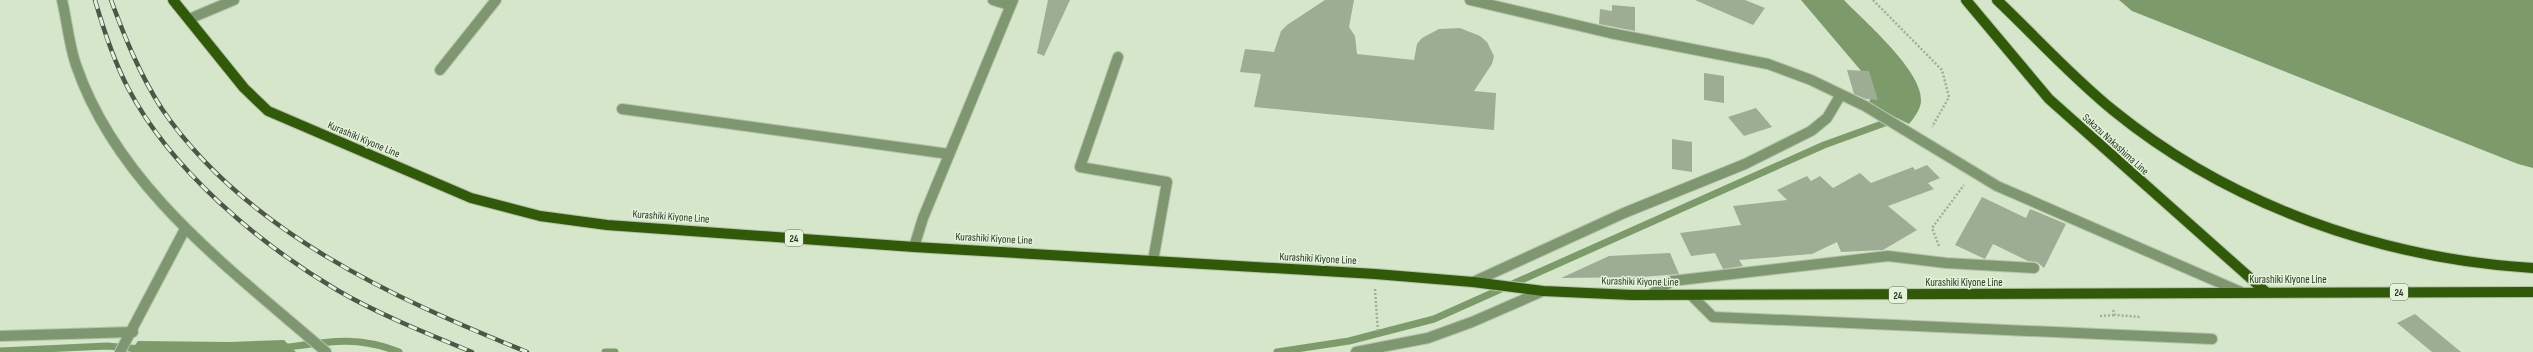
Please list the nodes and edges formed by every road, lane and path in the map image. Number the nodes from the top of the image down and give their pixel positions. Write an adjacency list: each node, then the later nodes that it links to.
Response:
1 (62, 0): 19 (street)
2 (173, 0): 11 (main road, Kurashiki Kiyone Line / 24)
3 (234, 0): 11 (street)
4 (496, 0): 13 (street)
5 (993, 0): 10 (street)
6 (1470, 0): 14 (street)
7 (1873, 0): 16 (path)
8 (1966, 0): 29 (main road, Sakazu Nakashima Line)
9 (1997, 0): 24 (main road)
10 (1011, 3): 17 (street)
11 (189, 19): 20 (main road, Kurashiki Kiyone Line / 24)
12 (1118, 57): 21 (street)
13 (440, 70)
14 (1840, 96): 16 (street); 26 (street)
15 (622, 109): 17 (street)
16 (1907, 132): 18 (street)
17 (949, 154): 20 (street)
18 (1974, 172): 22 (path); 28 (street)
19 (185, 229): 34 (street); 37 (street)
20 (914, 247): 21 (main road, Kurashiki Kiyone Line / 24)
21 (1152, 261): 25 (main road, Kurashiki Kiyone Line / 24)
22 (1946, 263): 23 (street); 31 (street)
23 (2034, 268)
24 (2533, 268)
25 (1375, 274): 26 (main road, Kurashiki Kiyone Line / 24); 33 (path)
26 (1474, 282): 27 (main road, Kurashiki Kiyone Line / 24)
27 (1543, 291): 31 (main road, Kurashiki Kiyone Line / 24); 39 (street)
28 (2241, 292): 29 (main road, Kurashiki Kiyone Line / 24); 32 (main road, Kurashiki Kiyone Line / 24)
29 (2266, 292): 30 (main road, Kurashiki Kiyone Line / 24)
30 (2533, 292)
31 (1650, 295): 32 (main road, Kurashiki Kiyone Line / 24)
32 (1691, 295): 36 (street)
33 (1376, 324)
34 (131, 334): 35 (street); 38 (street)
35 (0, 336)
36 (2212, 339)
37 (325, 351)
38 (120, 352)
39 (1356, 352)

